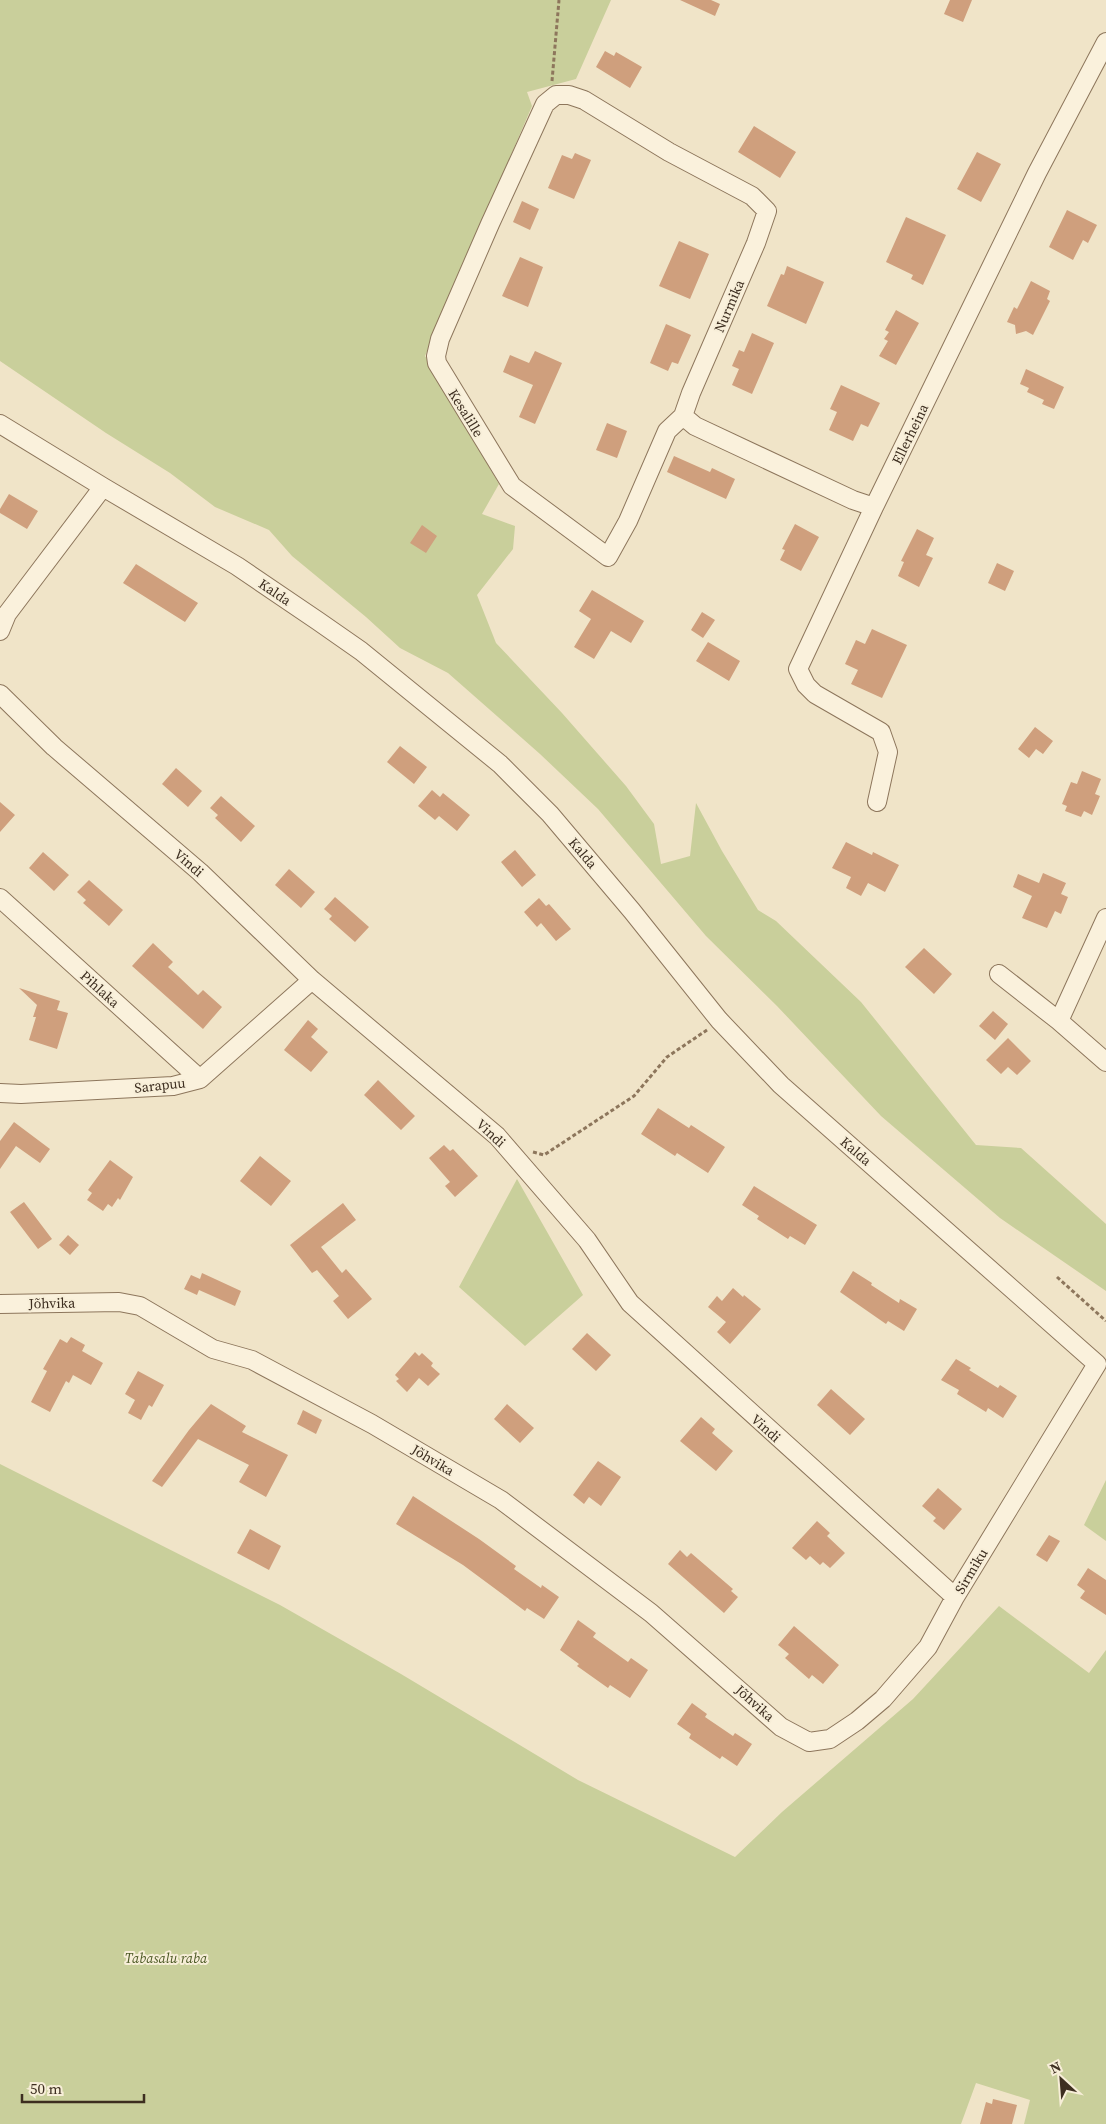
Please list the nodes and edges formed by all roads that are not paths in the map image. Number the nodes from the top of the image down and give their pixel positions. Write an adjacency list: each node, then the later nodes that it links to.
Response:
1 (1106, 42): 6 (street, Ellerheina)
2 (569, 95): 3 (street, Nurmika); 3 (street, Kesalille)
3 (683, 416): 6 (street)
4 (0, 424): 5 (street, Kalda)
5 (103, 487): 7 (street); 19 (street, Kalda)
6 (874, 507): 9 (street, Ellerheina)
7 (0, 631)
8 (0, 694): 13 (street, Vindi)
9 (877, 802)
10 (0, 898): 16 (street, Pihlaka)
11 (1106, 918): 14 (street)
12 (999, 974): 14 (street)
13 (312, 980): 16 (street, Sarapuu); 20 (street, Vindi)
14 (1059, 1022): 15 (street)
15 (1106, 1062)
16 (200, 1079): 17 (street, Sarapuu)
17 (0, 1093)
18 (0, 1304): 21 (street, Jõhvika)
19 (1097, 1364): 20 (street, Sirmiku)
20 (955, 1597): 21 (street, Sirmiku)
21 (809, 1742)

